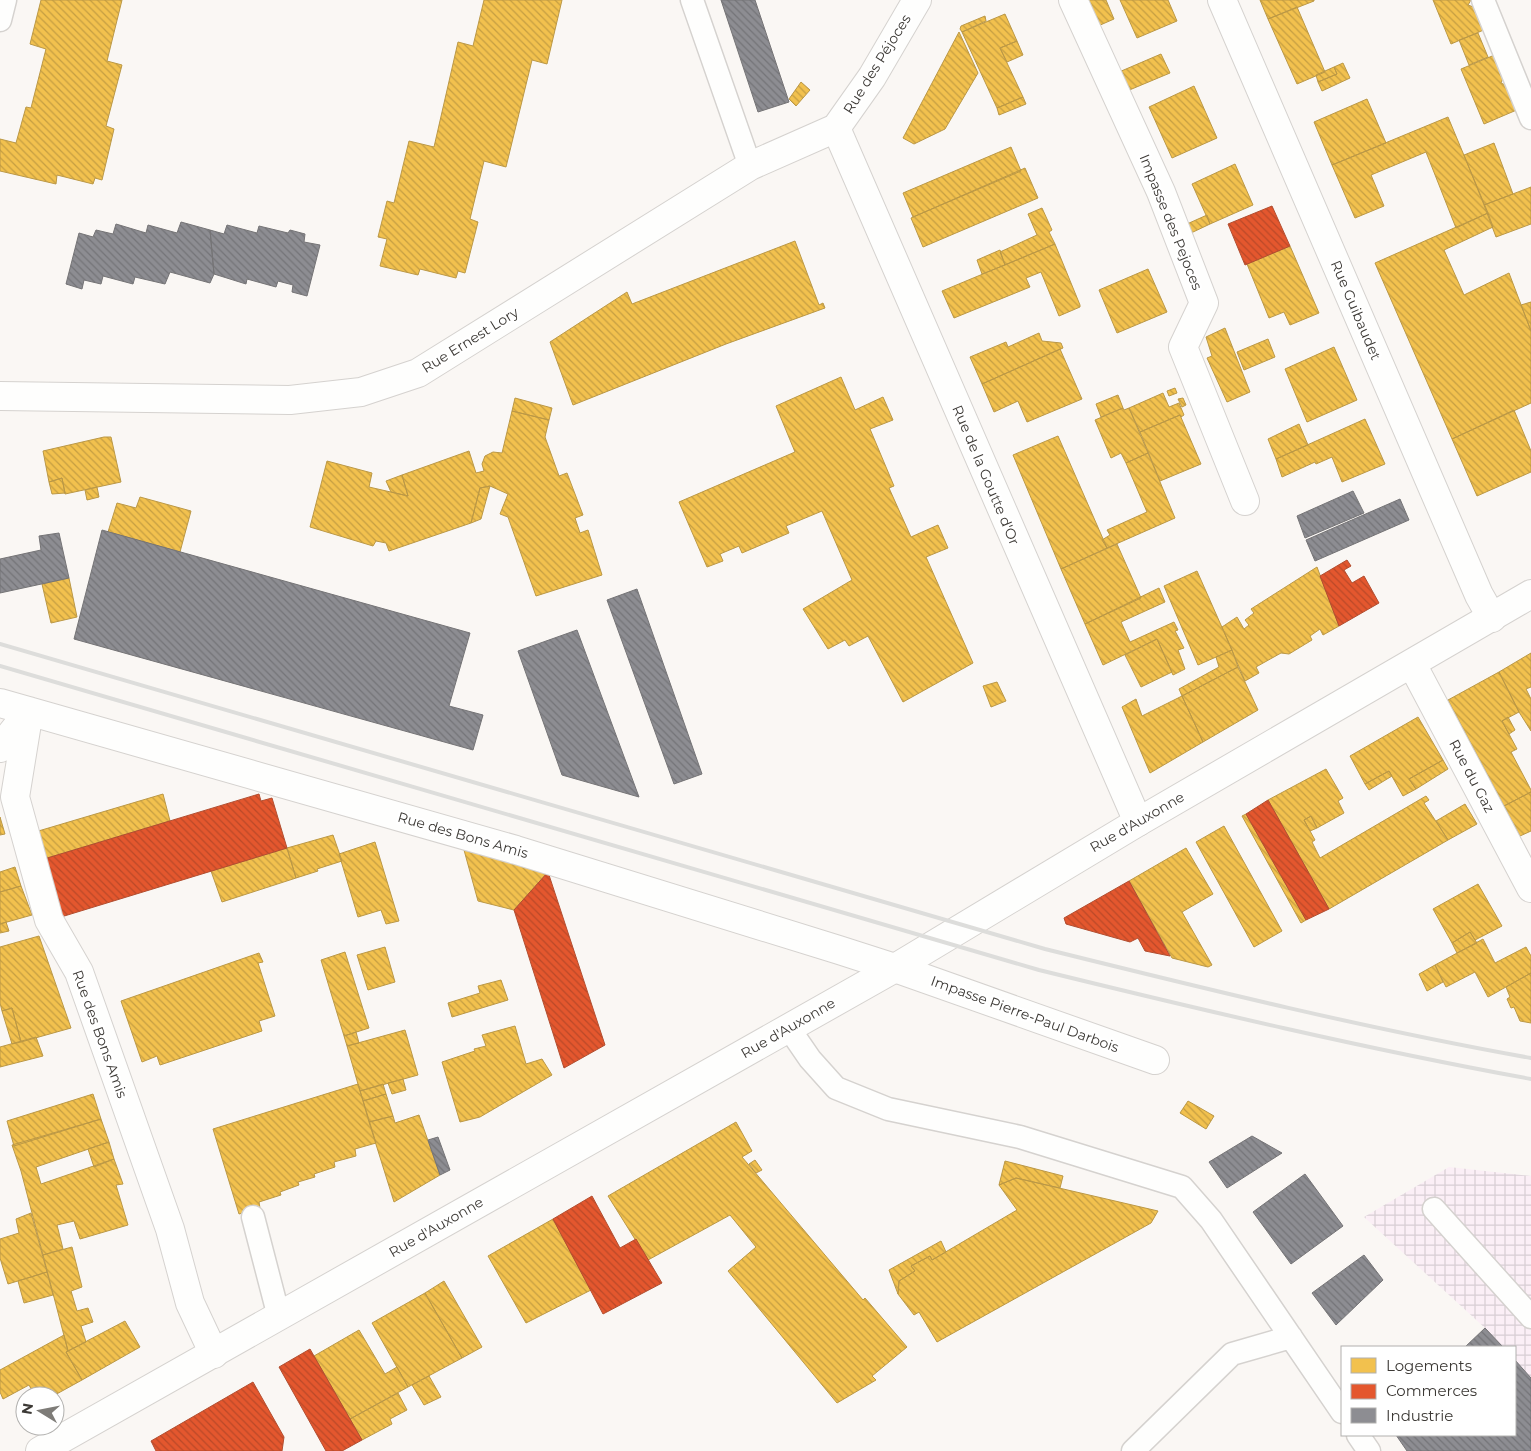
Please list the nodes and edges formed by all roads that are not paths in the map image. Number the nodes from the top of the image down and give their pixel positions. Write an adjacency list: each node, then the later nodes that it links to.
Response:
1 (5, 0): 7 (lane)
2 (692, 0): 10 (lane)
3 (917, 0): 9 (street, Rue des Péjoces)
4 (1072, 0): 12 (street, Impasse des Pejoces)
5 (1222, 0): 14 (street, Rue Guibaudet)
6 (1484, 0): 8 (lane)
7 (0, 20)
8 (1531, 118)
9 (836, 128): 10 (street, Rue Ernest Lory); 19 (street, Rue de la Goutte d'Or)
10 (750, 166): 11 (street, Rue Ernest Lory)
11 (0, 396)
12 (1245, 501)
13 (1531, 594): 14 (street, Rue d'Auxonne)
14 (1492, 618): 15 (street, Rue d'Auxonne)
15 (1412, 664): 19 (street, Rue d'Auxonne); 20 (street, Rue du Gaz)
16 (0, 703): 17 (street, Rue des Bons Amis)
17 (28, 711): 18 (street); 21 (street, Rue des Bons Amis); 29 (street, Rue des Bons Amis)
18 (0, 748)
19 (1138, 822): 21 (street, Rue d'Auxonne)
20 (1531, 888)
21 (895, 968): 22 (street, Rue d'Auxonne); 23 (street, Impasse Pierre-Paul Darbois)
22 (788, 1027): 26 (street, Rue d'Auxonne); 28 (lane)
23 (1155, 1060)
24 (1434, 1209): 27 (lane)
25 (253, 1218): 26 (lane)
26 (279, 1317): 29 (street, Rue d'Auxonne)
27 (1531, 1317)
28 (1291, 1337): 30 (lane); 33 (lane)
29 (214, 1354): 32 (street, Rue d'Auxonne)
30 (1341, 1411)
31 (1359, 1436): 34 (lane)
32 (40, 1451)
33 (1134, 1451)
34 (1369, 1451)

